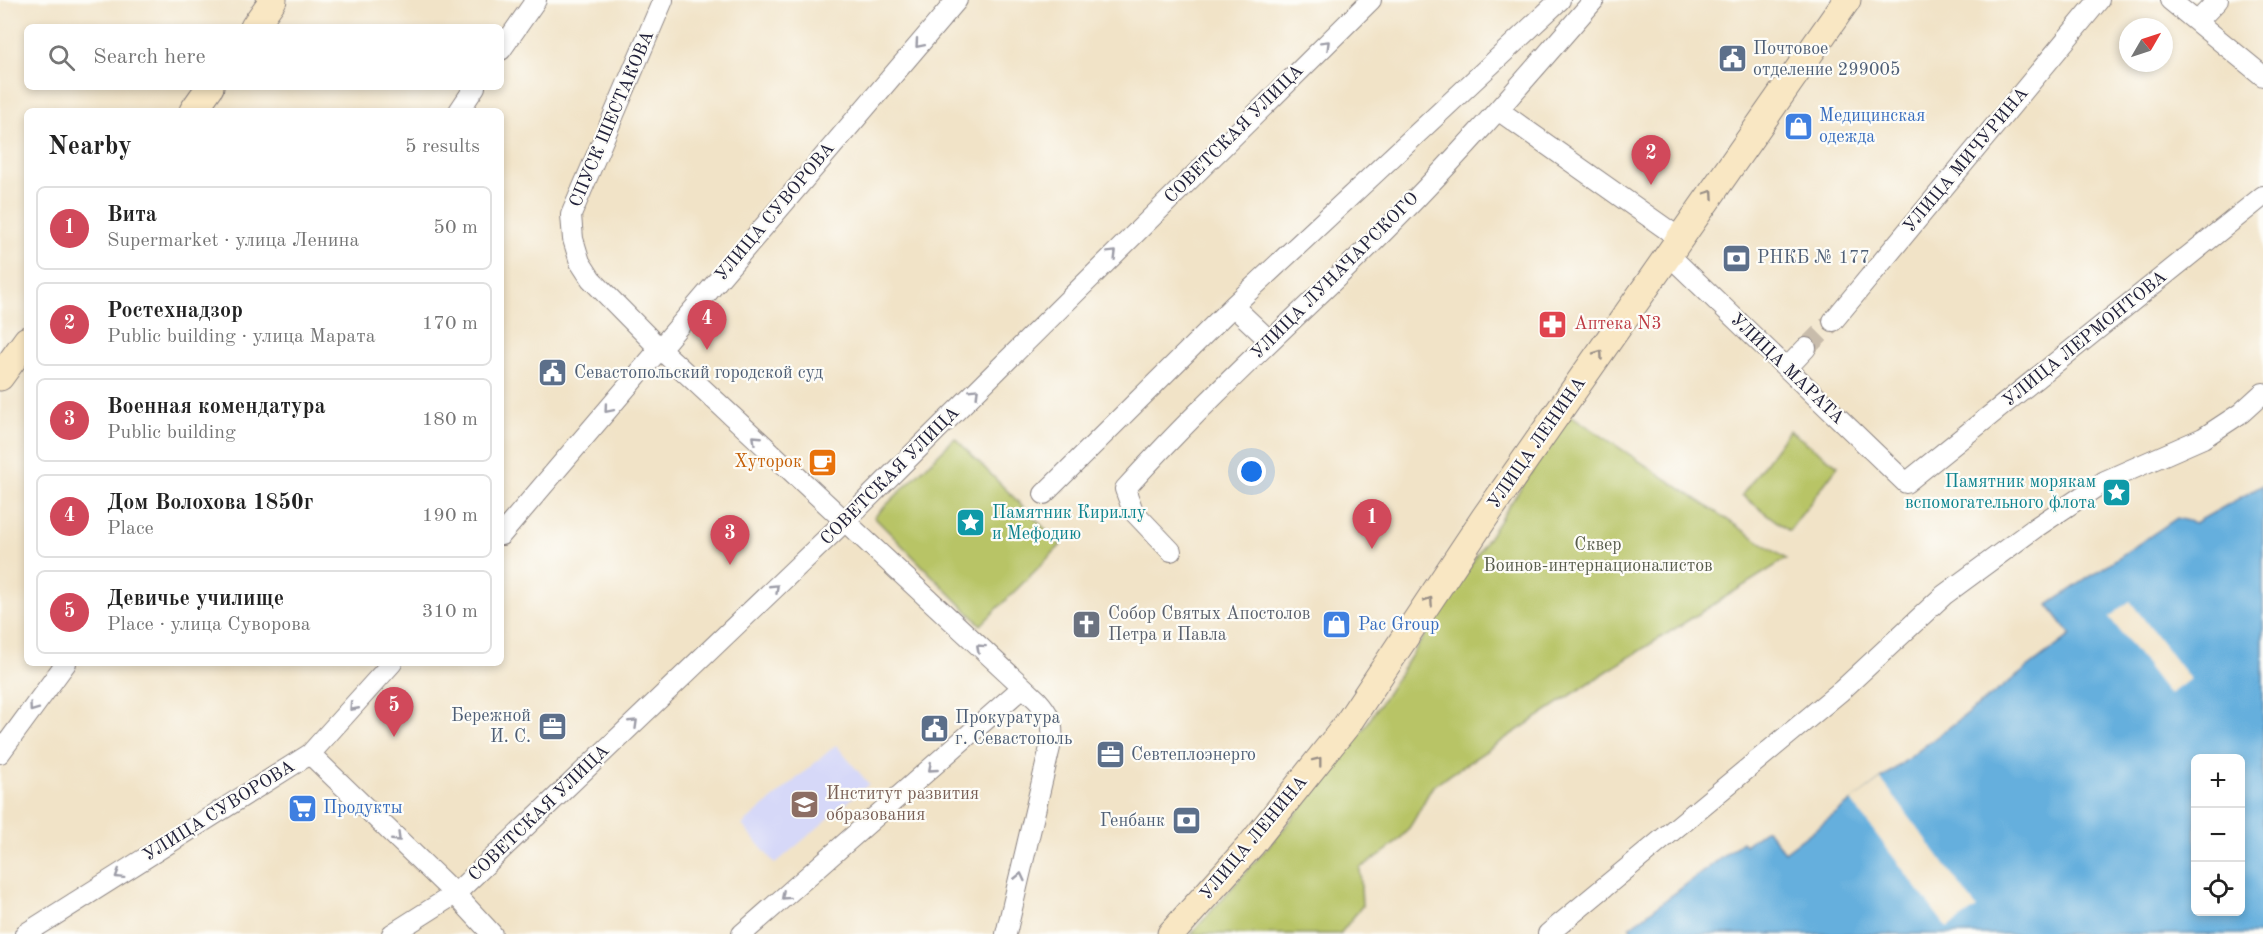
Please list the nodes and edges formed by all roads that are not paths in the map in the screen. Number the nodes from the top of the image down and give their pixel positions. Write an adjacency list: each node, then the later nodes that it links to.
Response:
1 (536, 0): 12 (street)
2 (663, 0): 25 (street, СПУСК ШЕСТАКОВА)
3 (957, 0): 25 (street, УЛИЦА СУВОРОВА, one-way to 25)
4 (1371, 0): 32 (street, СОВЕТСКАЯ УЛИЦА, one-way to 4)
5 (1560, 0): 21 (street)
6 (1594, 0): 18 (street, УЛИЦА ЛУНАЧАРСКОГО)
7 (1847, 0): 20 (main road, УЛИЦА ЛЕНИНА, one-way to 7)
8 (2099, 0): 22 (street, УЛИЦА МИЧУРИНА)
9 (2170, 0): 11 (street)
10 (2218, 0): 11 (street)
11 (2197, 22): 13 (street)
12 (504, 46)
13 (2263, 76)
14 (208, 90): 16 (main road)
15 (473, 90): 17 (street)
16 (195, 108)
17 (461, 108)
18 (1498, 110): 20 (street, УЛИЦА МАРАТА); 23 (street, УЛИЦА ЛУНАЧАРСКОГО)
19 (2263, 196): 30 (street, УЛИЦА ЛЕРМОНТОВА)
20 (1674, 246): 27 (street, УЛИЦА МАРАТА); 46 (main road, УЛИЦА ЛЕНИНА, one-way to 20)
21 (1233, 306): 23 (street); 31 (street)
22 (1833, 321)
23 (1270, 341): 34 (street, УЛИЦА ЛУНАЧАРСКОГО)
24 (24, 344): 28 (main road)
25 (659, 348): 32 (street, one-way to 25); 33 (street, УЛИЦА СУВОРОВА, one-way to 33)
26 (1806, 348): 27 (street)
27 (1787, 368): 30 (street, УЛИЦА МАРАТА)
28 (0, 377)
29 (2263, 393): 47 (street)
30 (1906, 483)
31 (1044, 494)
32 (844, 522): 37 (street, one-way to 32); 40 (street, СОВЕТСКАЯ УЛИЦА, one-way to 32)
33 (504, 532)
34 (1171, 551)
35 (64, 666): 38 (street, one-way to 38)
36 (389, 666): 39 (street, УЛИЦА СУВОРОВА, one-way to 39)
37 (1023, 687): 44 (street, one-way to 44); 45 (street, one-way to 37)
38 (0, 753)
39 (310, 754): 40 (street, one-way to 40); 41 (street, УЛИЦА СУВОРОВА, one-way to 41)
40 (455, 894): 42 (street, СОВЕТСКАЯ УЛИЦА); 43 (street)
41 (25, 934)
42 (392, 934)
43 (492, 934)
44 (742, 934)
45 (1006, 934)
46 (1171, 934)
47 (1548, 934)

